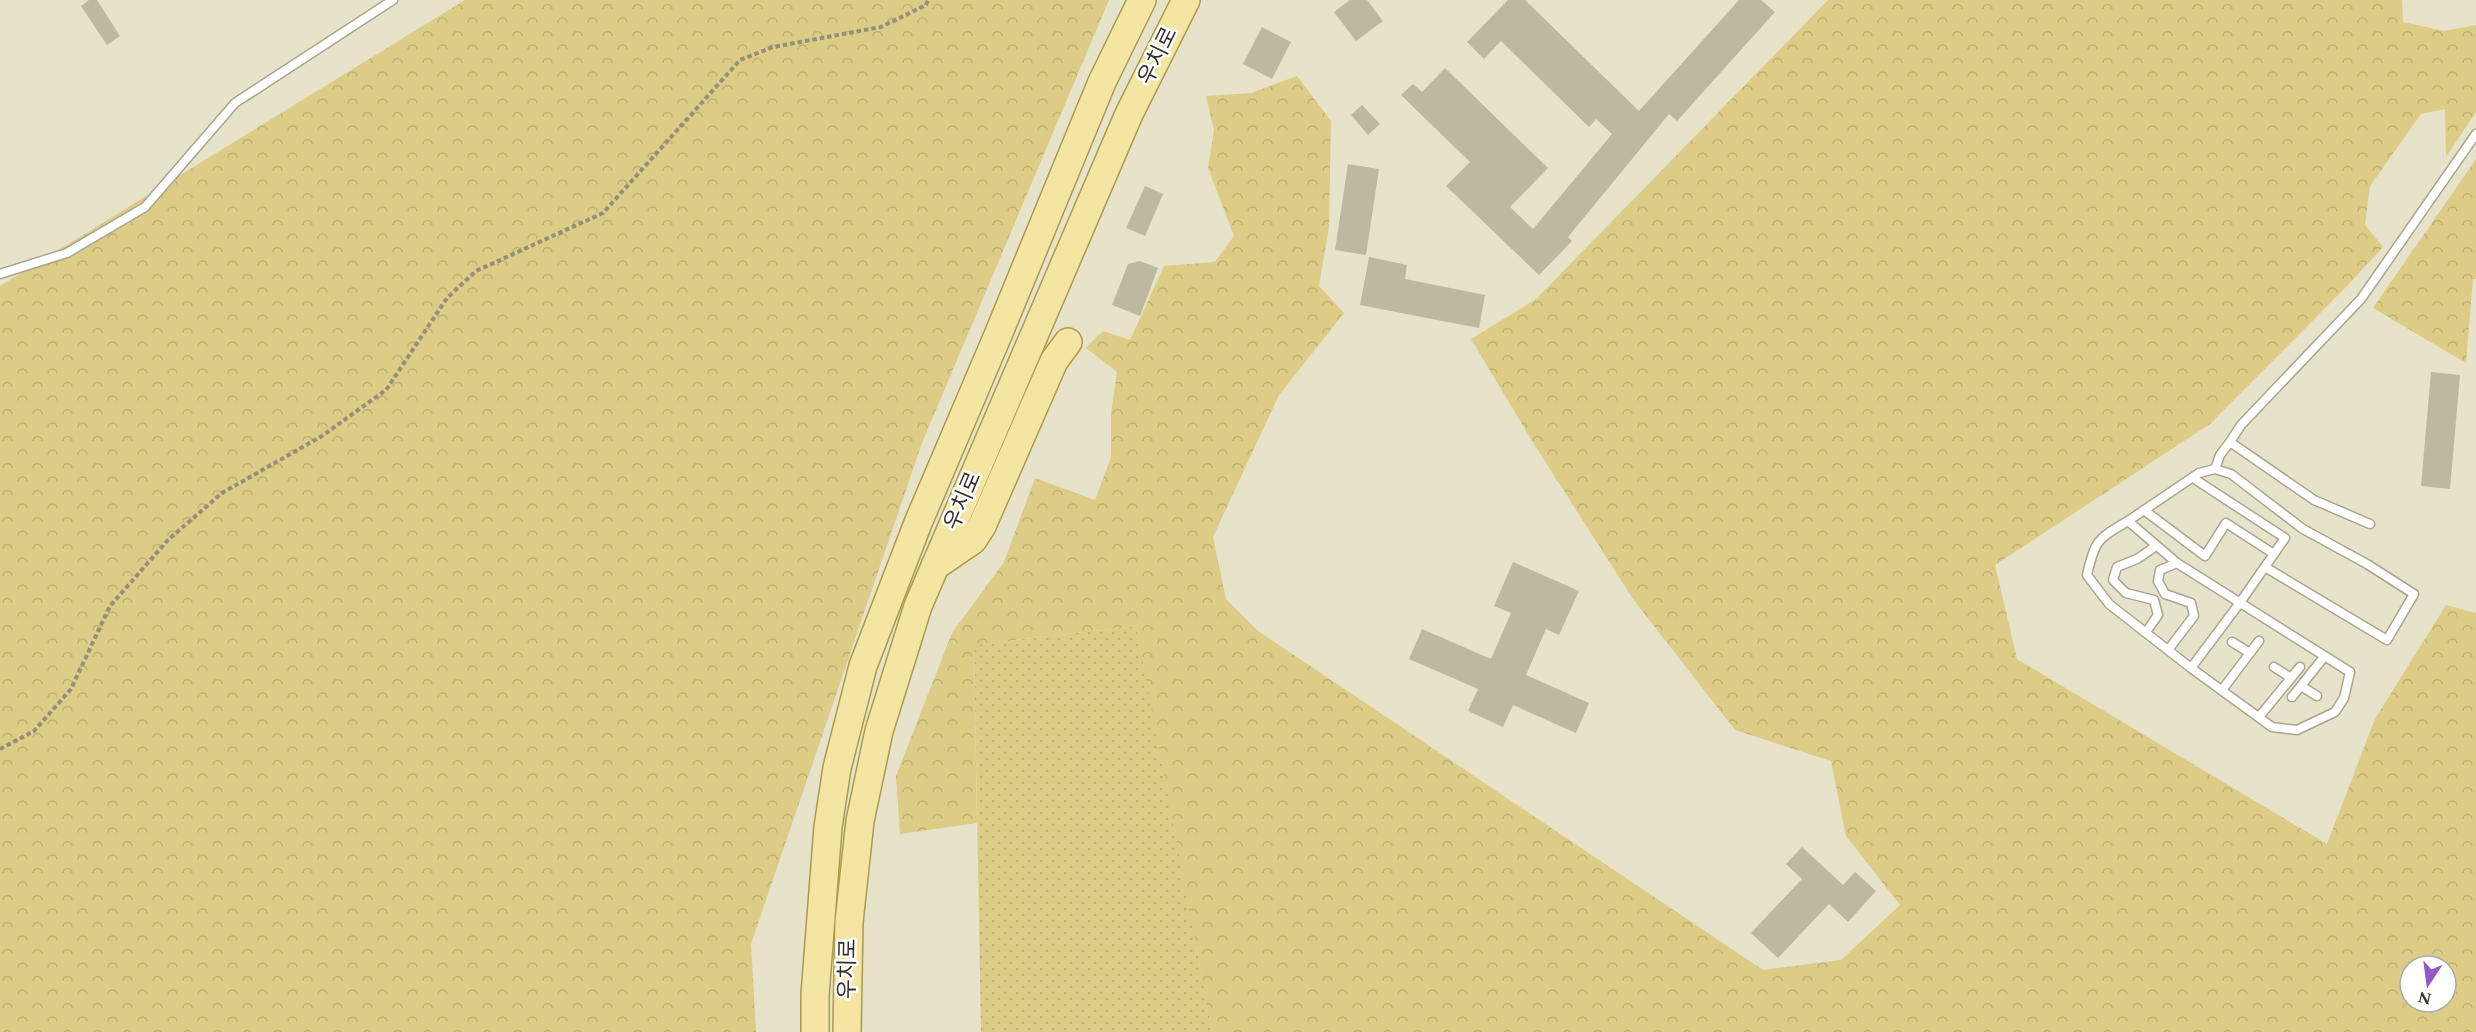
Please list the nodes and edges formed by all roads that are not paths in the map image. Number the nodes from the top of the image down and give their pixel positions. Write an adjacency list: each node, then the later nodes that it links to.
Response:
1 (393, 0): 5 (lane)
2 (1142, 0): 34 (main road, 우치로)
3 (1186, 0): 16 (main road, 우치로)
4 (2476, 134): 7 (lane)
5 (0, 274)
6 (1068, 342): 16 (main road)
7 (2230, 442): 8 (lane); 12 (lane)
8 (2215, 469): 9 (lane); 17 (lane)
9 (2193, 478): 10 (lane); 14 (lane)
10 (2144, 510): 11 (lane); 14 (lane)
11 (2128, 521): 13 (lane); 19 (lane)
12 (2370, 524)
13 (2156, 546): 15 (lane); 19 (lane)
14 (2274, 554): 17 (lane)
15 (2177, 563): 18 (lane); 22 (lane)
16 (935, 566): 35 (main road, 우치로)
17 (2265, 567): 18 (lane)
18 (2239, 604): 24 (lane); 27 (lane)
19 (2145, 632): 22 (lane)
20 (2259, 641): 23 (lane)
21 (2232, 642): 23 (lane)
22 (2168, 650): 27 (lane)
23 (2250, 653): 30 (lane)
24 (2324, 657): 29 (lane); 33 (lane)
25 (2274, 667): 28 (lane)
26 (2300, 667): 28 (lane)
27 (2191, 668): 30 (lane)
28 (2291, 678): 33 (lane)
29 (2301, 686): 31 (lane); 32 (lane)
30 (2222, 690): 33 (lane)
31 (2317, 696)
32 (2292, 697)
33 (2259, 717)
34 (815, 1032)
35 (847, 1032)

